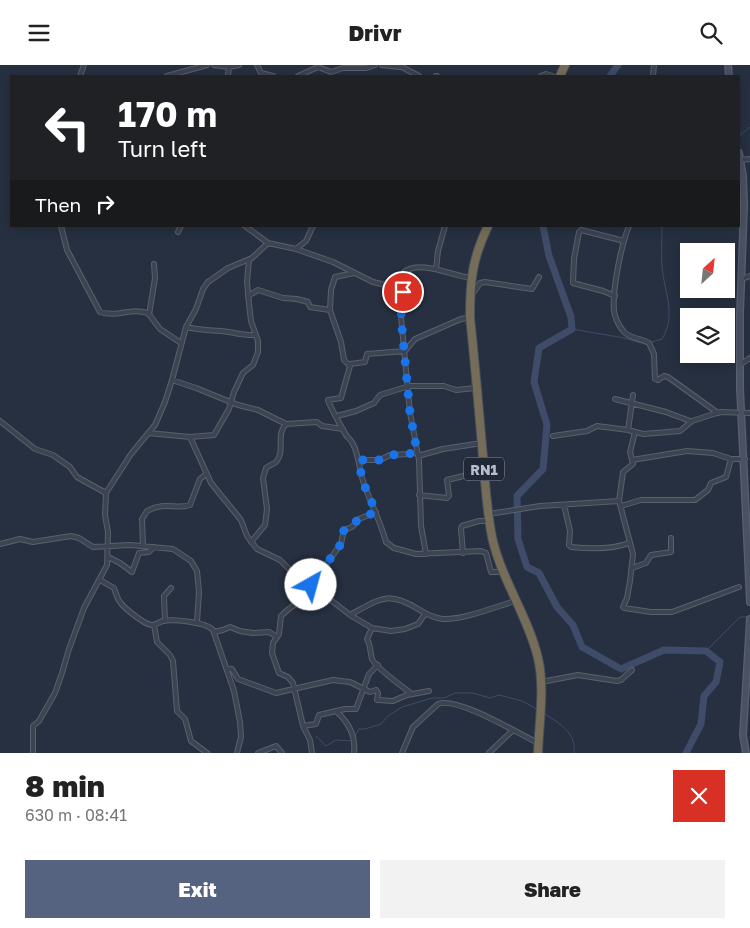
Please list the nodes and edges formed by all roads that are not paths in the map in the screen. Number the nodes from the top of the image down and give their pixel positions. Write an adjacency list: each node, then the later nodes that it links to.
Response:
1 (208, 65): 9 (street)
2 (214, 65): 8 (street)
3 (239, 65): 8 (street)
4 (257, 65): 11 (street)
5 (375, 65): 12 (street)
6 (382, 65): 7 (street)
7 (402, 66): 13 (street)
8 (229, 67): 10 (street)
9 (171, 75)
10 (228, 75)
11 (269, 75)
12 (300, 75)
13 (412, 75)
14 (750, 159): 15 (street)
15 (740, 160): 34 (main road)
16 (61, 227): 40 (street)
17 (180, 227): 23 (street)
18 (246, 227): 25 (street)
19 (313, 227): 26 (street)
20 (445, 227): 29 (street)
21 (488, 227): 33 (highway, RN1)
22 (629, 227): 24 (street)
23 (178, 232)
24 (624, 241): 38 (street); 38 (street)
25 (268, 243): 26 (street); 27 (street)
26 (296, 249): 30 (street)
27 (249, 260): 36 (street); 42 (street)
28 (154, 264): 40 (street)
29 (436, 269): 33 (street); 35 (street)
30 (354, 273): 35 (street); 39 (street)
31 (750, 276): 34 (street)
32 (539, 277): 37 (street)
33 (471, 278): 37 (highway, RN1)
34 (741, 279): 48 (main road)
35 (401, 282): 45 (street)
36 (248, 296): 39 (street); 43 (street)
37 (470, 296): 41 (highway, RN1)
38 (615, 296): 56 (street)
39 (330, 310): 47 (street)
40 (150, 315): 44 (street)
41 (470, 317): 45 (street); 51 (highway, RN1)
42 (186, 327): 43 (street); 44 (street)
43 (256, 335): 54 (street)
44 (182, 343): 49 (street)
45 (405, 351): 47 (street); 50 (street)
46 (750, 358): 48 (street)
47 (350, 364): 59 (street)
48 (740, 364): 57 (main road)
49 (172, 380): 54 (street); 66 (street)
50 (409, 386): 51 (street); 59 (street); 70 (street)
51 (477, 388): 69 (highway, RN1)
52 (633, 395): 55 (street)
53 (615, 399): 55 (street)
54 (231, 402): 62 (street); 68 (street)
55 (631, 403): 61 (street); 64 (street)
56 (718, 413): 57 (street); 61 (street)
57 (742, 413): 58 (street); 72 (main road)
58 (750, 413)
59 (337, 416): 63 (street)
60 (0, 421): 77 (street)
61 (690, 421): 65 (street)
62 (286, 424): 63 (street); 85 (street)
63 (343, 429): 73 (street)
64 (628, 430): 65 (street); 67 (street)
65 (635, 432): 74 (street)
66 (148, 433): 68 (street); 77 (street)
67 (553, 436)
68 (190, 437): 76 (street)
69 (482, 443): 70 (street); 75 (highway, RN1)
70 (417, 454): 73 (street); 78 (street)
71 (730, 459): 72 (street); 74 (street); 81 (street)
72 (745, 459): 102 (main road)
73 (359, 460): 82 (street)
74 (632, 460): 79 (street)
75 (484, 471): 78 (street); 83 (highway, RN1)
76 (206, 474): 85 (street); 88 (street)
77 (106, 493): 89 (street)
78 (419, 495): 92 (street)
79 (619, 501): 80 (street); 81 (street)
80 (564, 505): 83 (street); 86 (street)
81 (621, 506): 86 (street)
82 (376, 512): 92 (street); 97 (street)
83 (489, 517): 91 (street); 95 (highway, RN1)
84 (671, 538): 94 (street)
85 (251, 542): 97 (street)
86 (630, 543): 94 (street)
87 (0, 544): 89 (street)
88 (143, 546): 89 (street); 90 (street)
89 (108, 547): 93 (street)
90 (154, 547): 93 (street); 107 (street)
91 (463, 553): 92 (street); 95 (street)
92 (426, 554)
93 (108, 557): 96 (street)
94 (632, 568): 98 (street)
95 (504, 572): 101 (highway, RN1)
96 (100, 580): 108 (street); 125 (street)
97 (311, 585): 100 (street)
98 (739, 587)
99 (171, 588): 106 (street)
100 (320, 591): 104 (street); 111 (street)
101 (516, 601): 103 (street); 116 (highway, RN1)
102 (750, 602)
103 (425, 613): 104 (street); 109 (street)
104 (350, 615): 109 (street)
105 (750, 620): 112 (main road)
106 (165, 621): 107 (street); 108 (street)
107 (197, 623): 110 (street)
108 (154, 625): 126 (street)
109 (372, 628): 113 (street)
110 (214, 632): 111 (street); 114 (street)
111 (277, 637): 118 (street)
112 (750, 639): 135 (main road)
113 (378, 665): 117 (street); 120 (street)
114 (226, 668): 118 (street); 127 (street)
115 (632, 670): 116 (street)
116 (540, 682): 124 (highway, RN1)
117 (363, 688): 118 (street); 120 (street); 121 (street)
118 (294, 689): 122 (street)
119 (429, 691): 120 (street)
120 (412, 694)
121 (337, 712): 122 (street); 131 (street)
122 (303, 725): 130 (street)
123 (513, 730): 124 (street); 132 (street); 133 (street)
124 (538, 743): 134 (highway, RN1)
125 (32, 753)
126 (207, 753)
127 (237, 753)
128 (258, 753): 129 (street)
129 (282, 753)
130 (312, 753)
131 (354, 753)
132 (402, 753)
133 (489, 753)
134 (538, 753)
135 (746, 753)

